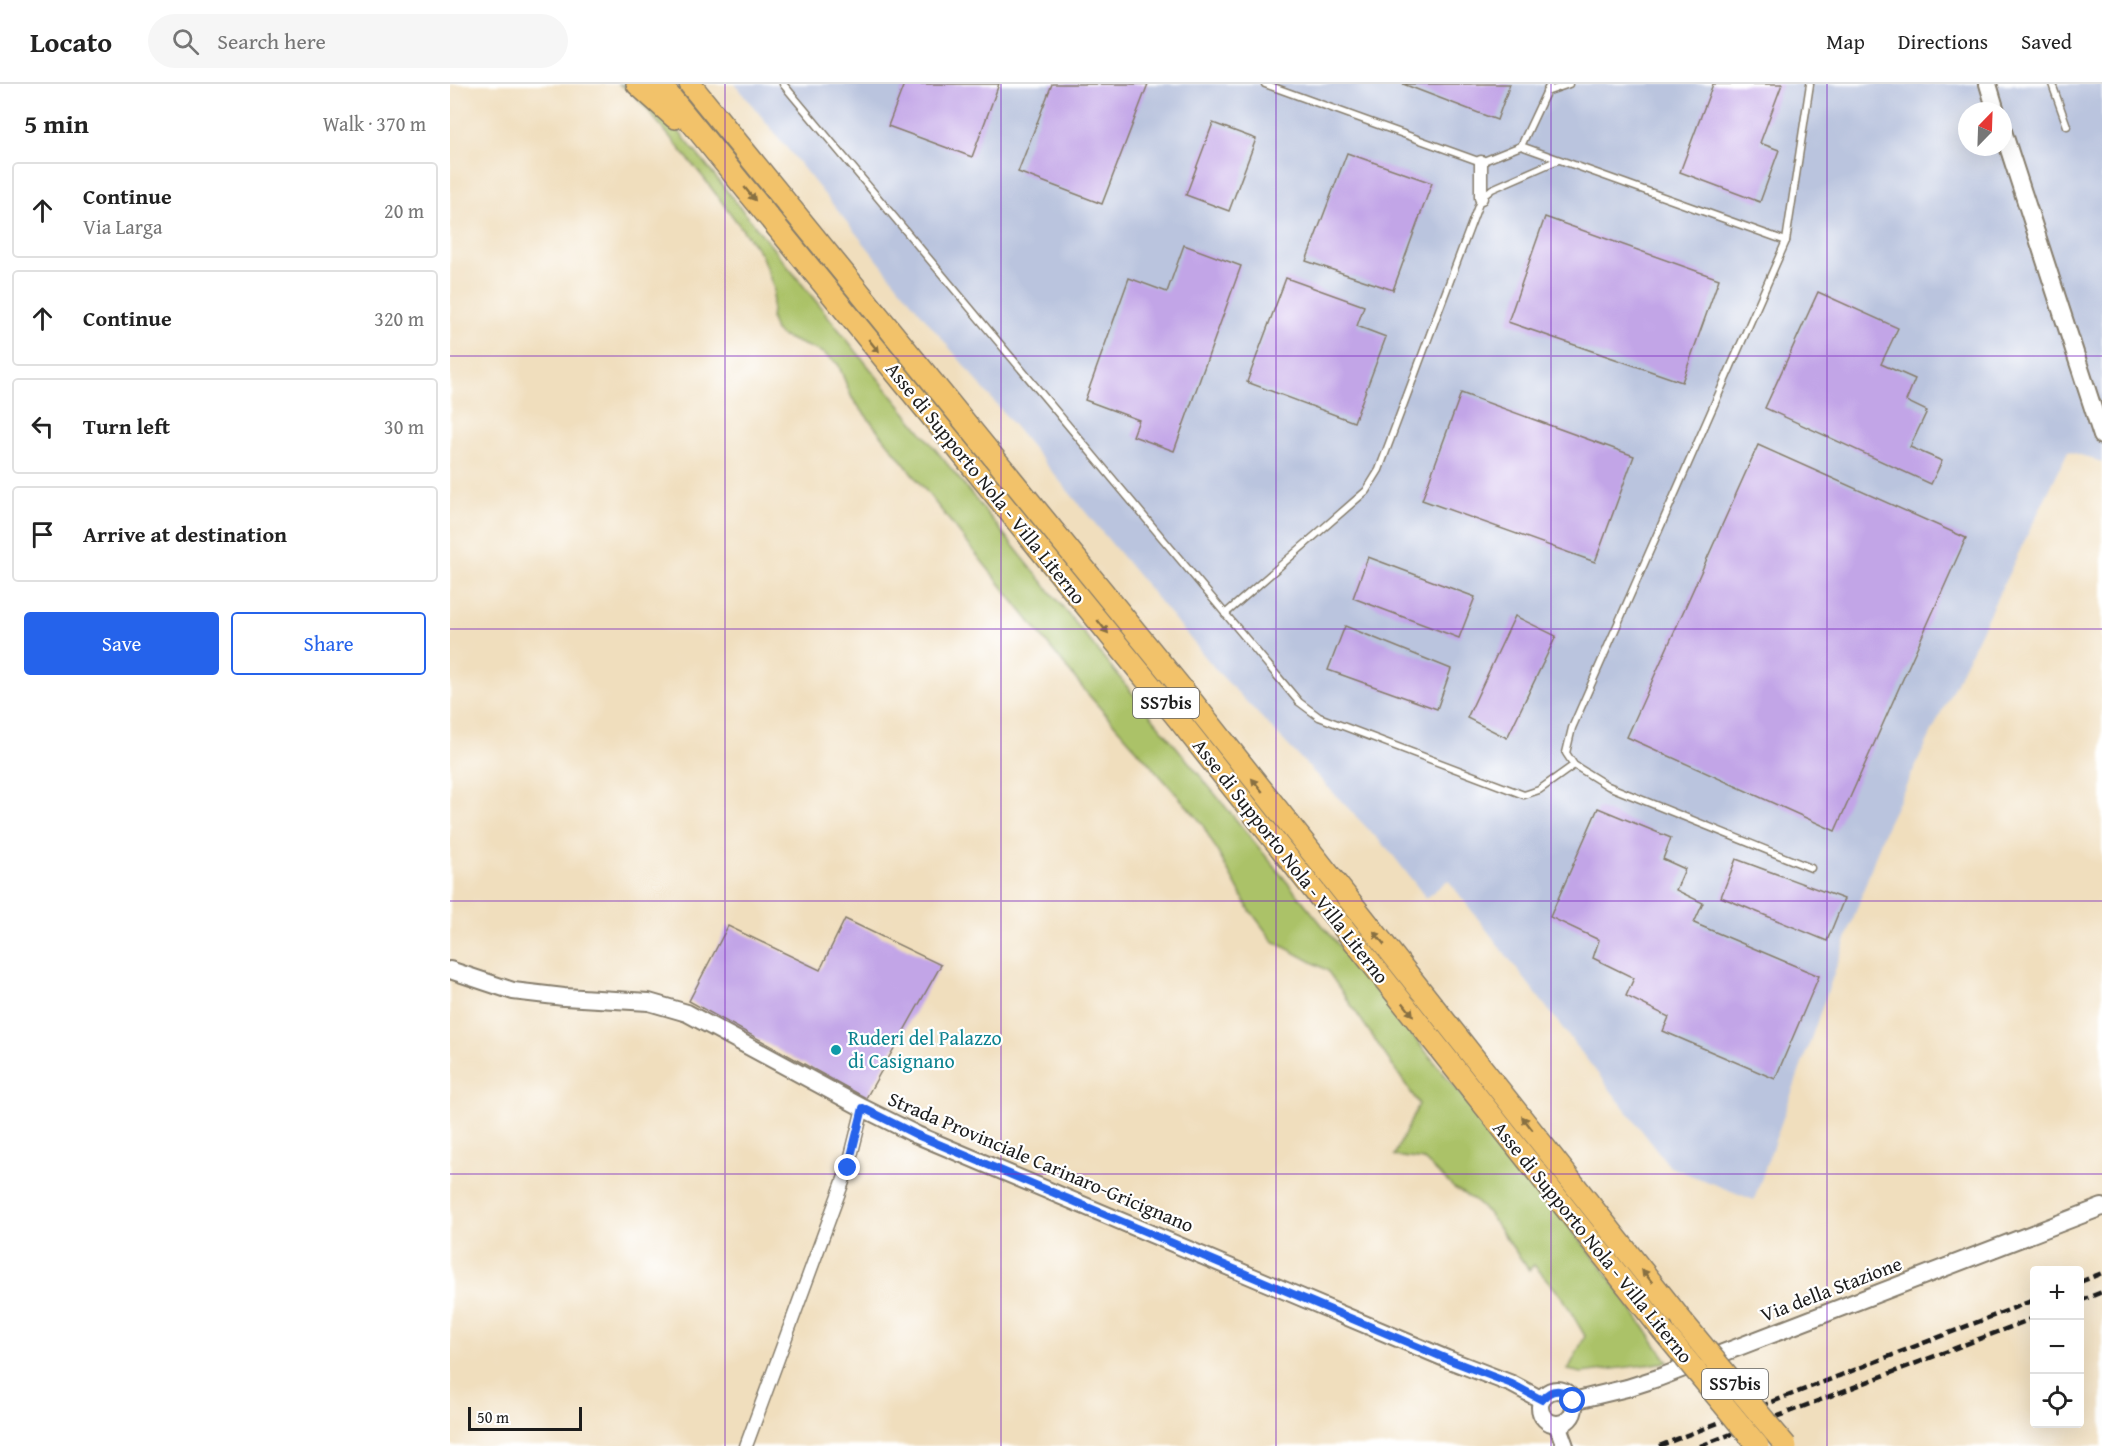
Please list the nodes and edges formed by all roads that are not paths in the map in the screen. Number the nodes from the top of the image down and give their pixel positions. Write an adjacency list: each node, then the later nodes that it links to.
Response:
1 (637, 84): 17 (highway)
2 (660, 84): 17 (highway, Asse di Supporto Nola - Villa Literno / SS7bis)
3 (690, 84): 34 (highway, Asse di Supporto Nola - Villa Literno / SS7bis, one-way to 3, bridge)
4 (783, 84): 22 (lane)
5 (1265, 84): 18 (lane)
6 (1550, 84): 11 (lane)
7 (1569, 84): 11 (lane)
8 (1810, 84): 20 (lane)
9 (1988, 84): 12 (street)
10 (2052, 84): 13 (lane)
11 (1546, 92): 14 (lane)
12 (1993, 102)
13 (2067, 126)
14 (1521, 146): 16 (lane); 18 (lane)
15 (2011, 156): 21 (street)
16 (1558, 160): 19 (lane); 20 (lane)
17 (724, 162): 33 (highway, Asse di Supporto Nola - Villa Literno / SS7bis, one-way to 33, bridge)
18 (1480, 162): 19 (street)
19 (1481, 198): 22 (lane)
20 (1786, 241): 23 (lane)
21 (2102, 436)
22 (1226, 614): 23 (lane)
23 (1575, 765): 24 (lane)
24 (1811, 868)
25 (450, 970): 26 (street, Strada Provinciale Carinaro-Gricignano)
26 (863, 1108): 28 (street, Strada Provinciale Carinaro-Gricignano); 31 (street)
27 (2102, 1207): 29 (street, Via della Stazione)
28 (1542, 1400): 29 (street); 30 (street)
29 (1573, 1401): 30 (street)
30 (1557, 1424): 32 (street)
31 (746, 1446)
32 (1565, 1446)
33 (1758, 1446)
34 (1786, 1446)

